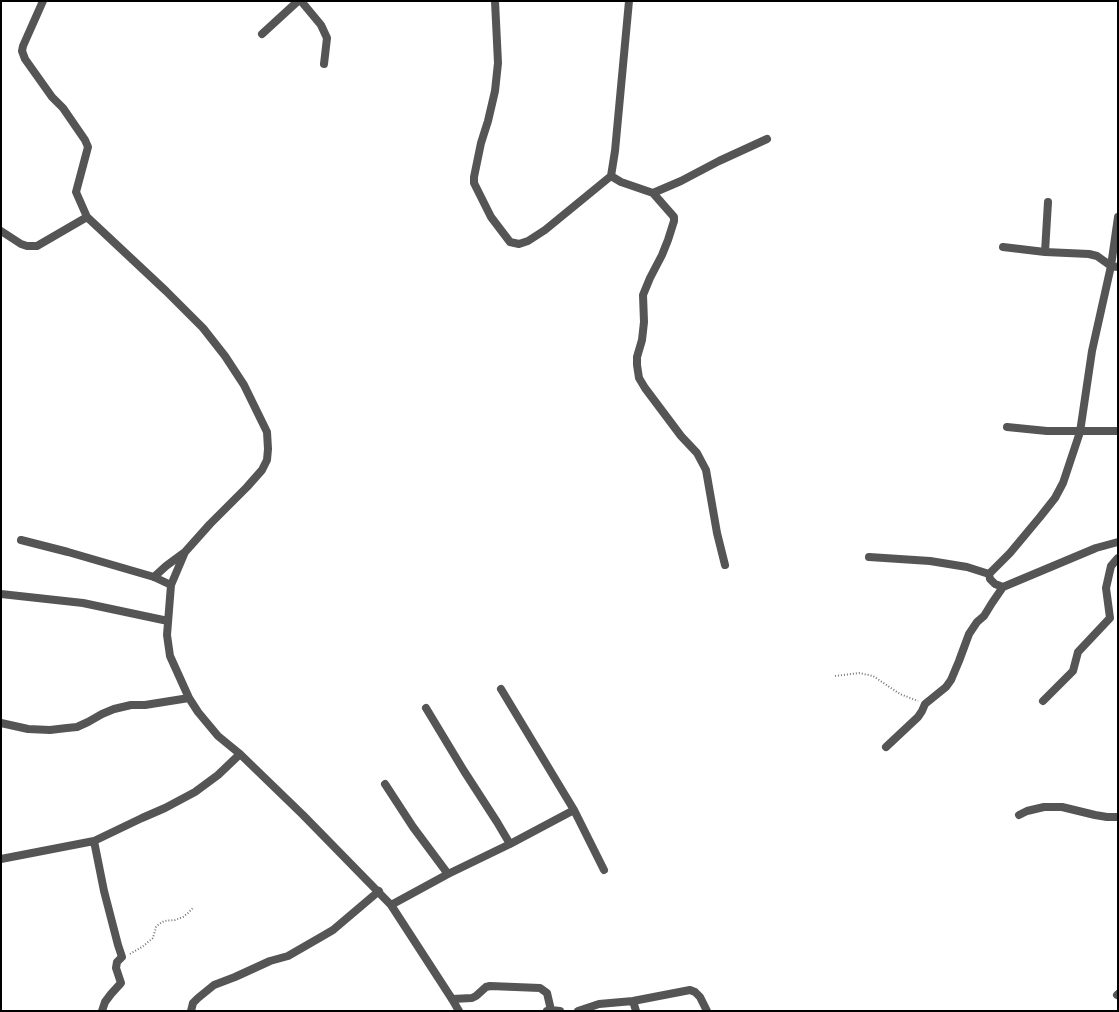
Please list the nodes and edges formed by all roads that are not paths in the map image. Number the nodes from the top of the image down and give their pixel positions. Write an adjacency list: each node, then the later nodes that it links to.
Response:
1 (43, 1): 12 (street)
2 (298, 1): 6 (street)
3 (301, 1): 7 (street)
4 (495, 1): 9 (street)
5 (629, 1): 9 (street)
6 (262, 34)
7 (324, 64)
8 (767, 139): 10 (street)
9 (611, 176): 10 (street)
10 (653, 193): 26 (street)
11 (1048, 202): 16 (street)
12 (86, 217): 14 (street); 23 (street)
13 (1118, 217): 17 (street)
14 (1, 231)
15 (1003, 247): 16 (street)
16 (1045, 252): 17 (street)
17 (1115, 266): 20 (street)
18 (1007, 427): 20 (street)
19 (1118, 431): 20 (street)
20 (1080, 432): 27 (street)
21 (21, 540): 28 (street)
22 (1116, 546): 30 (street)
23 (185, 552): 28 (street); 29 (street)
24 (869, 557): 27 (street)
25 (1118, 558): 35 (street)
26 (725, 565)
27 (988, 574): 30 (street)
28 (154, 578): 29 (street)
29 (171, 585): 32 (street)
30 (1003, 587): 38 (street)
31 (1, 594): 32 (street)
32 (168, 621): 34 (street)
33 (501, 689): 41 (street)
34 (189, 698): 37 (street); 39 (street)
35 (1042, 701)
36 (426, 708): 45 (street)
37 (1, 723)
38 (886, 747)
39 (240, 754): 44 (street); 49 (street)
40 (385, 784): 48 (street)
41 (574, 810): 45 (street); 47 (street)
42 (1019, 815): 43 (street)
43 (1118, 817)
44 (94, 841): 46 (street); 54 (street)
45 (510, 844): 48 (street)
46 (1, 859)
47 (604, 870)
48 (448, 874): 50 (street)
49 (379, 891): 50 (street); 55 (street)
50 (391, 905): 51 (street)
51 (452, 999): 53 (street); 56 (street)
52 (633, 1001): 58 (street); 59 (street); 60 (street)
53 (549, 1010): 57 (street)
54 (102, 1011)
55 (191, 1011)
56 (459, 1011)
57 (560, 1011)
58 (578, 1011)
59 (636, 1011)
60 (707, 1011)

